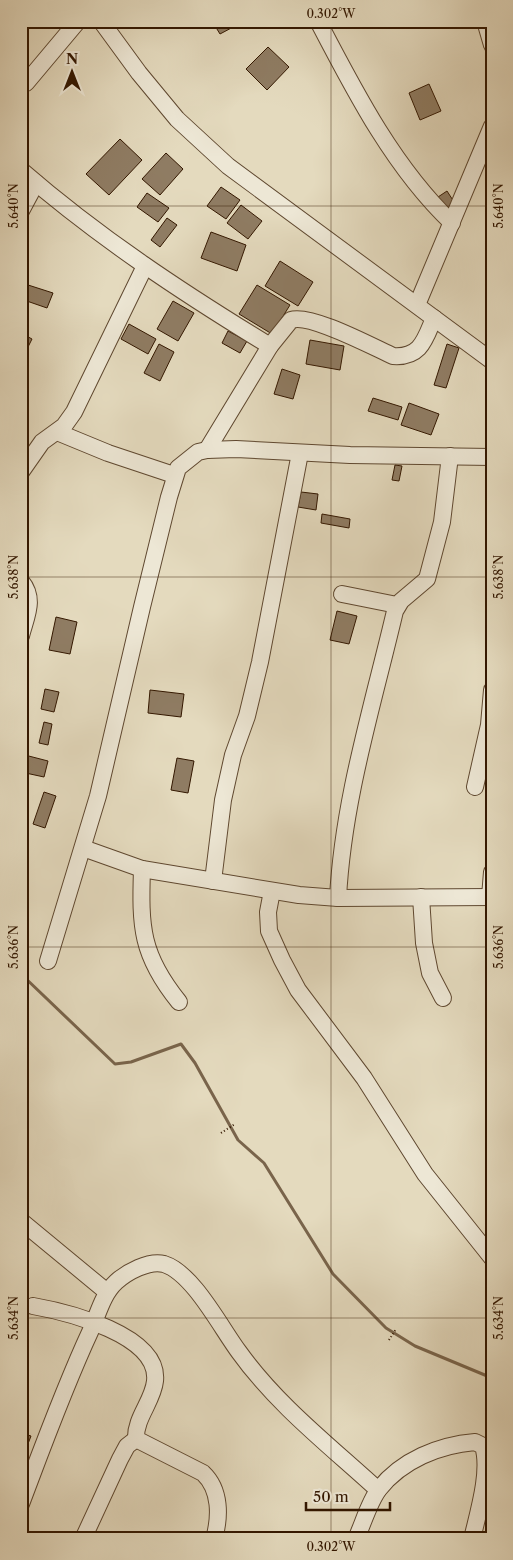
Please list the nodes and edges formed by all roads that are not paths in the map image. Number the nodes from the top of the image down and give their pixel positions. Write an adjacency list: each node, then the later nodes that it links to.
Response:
1 (78, 21): 6 (street)
2 (101, 21): 13 (street)
3 (318, 21): 11 (street)
4 (486, 21): 5 (street)
5 (492, 45)
6 (26, 83)
7 (492, 126): 11 (street)
8 (21, 170): 9 (street)
9 (36, 183): 10 (street); 12 (street)
10 (21, 211)
11 (452, 223): 13 (street)
12 (145, 266): 15 (street); 17 (street)
13 (417, 305): 14 (street)
14 (434, 318): 15 (street); 16 (street)
15 (270, 346): 18 (street)
16 (492, 361)
17 (58, 432): 22 (street); 23 (street)
18 (207, 450): 19 (street); 23 (street)
19 (300, 453): 20 (street); 33 (street)
20 (450, 456): 21 (street); 26 (street)
21 (492, 457)
22 (21, 472)
23 (174, 475): 30 (street)
24 (21, 581): 27 (street)
25 (342, 594): 26 (street)
26 (397, 605): 37 (street)
27 (21, 636)
28 (492, 690): 29 (street)
29 (475, 787)
30 (82, 848): 31 (street); 38 (street)
31 (142, 869): 33 (street); 40 (street)
32 (492, 872): 36 (street)
33 (213, 882): 34 (street)
34 (272, 891): 37 (street); 42 (street)
35 (421, 897): 36 (street); 37 (street); 39 (street)
36 (491, 897)
37 (338, 898)
38 (48, 961)
39 (443, 998)
40 (179, 1002)
41 (21, 1221): 43 (street)
42 (492, 1258)
43 (107, 1292): 45 (street); 47 (street)
44 (33, 1306): 45 (street)
45 (95, 1321): 46 (street); 48 (street)
46 (136, 1439): 49 (street); 50 (street)
47 (378, 1490): 51 (street); 52 (street)
48 (21, 1504)
49 (83, 1539)
50 (214, 1539)
51 (356, 1539)
52 (472, 1539)

